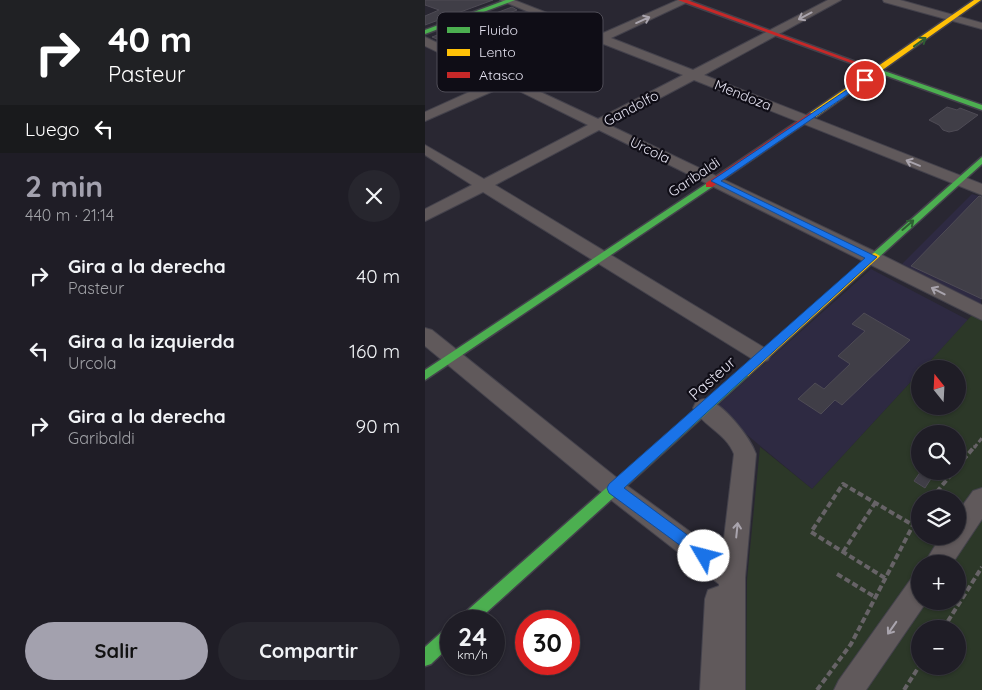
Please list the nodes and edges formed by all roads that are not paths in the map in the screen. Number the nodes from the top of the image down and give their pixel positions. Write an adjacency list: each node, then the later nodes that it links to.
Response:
1 (506, 0): 6 (street); 7 (street); 8 (street, Mendoza)
2 (684, 0): 15 (street); 16 (street, one-way to 2)
3 (836, 0): 15 (street, Gandolfo, one-way to 15)
4 (888, 0): 9 (street)
5 (978, 0): 9 (street, Garibaldi)
6 (470, 12)
7 (476, 12)
8 (535, 12)
9 (953, 18): 11 (street); 20 (street, Garibaldi, one-way to 9)
10 (437, 23): 12 (street)
11 (982, 26)
12 (425, 27)
13 (437, 27): 14 (street)
14 (425, 32)
15 (774, 33): 20 (street); 21 (street, Gandolfo)
16 (603, 38)
17 (603, 40): 21 (street, Mendoza)
18 (425, 41): 19 (street, Urcola)
19 (437, 47)
20 (880, 70): 24 (street); 26 (street, Garibaldi)
21 (695, 75): 26 (street, Mendoza); 27 (street, Gandolfo)
22 (480, 92): 25 (street)
23 (531, 92): 27 (street, Urcola)
24 (982, 108)
25 (425, 117)
26 (806, 120): 30 (street, Mendoza, one-way to 26); 31 (street, Garibaldi)
27 (599, 125): 31 (street, Urcola); 32 (street, Gandolfo)
28 (425, 149): 32 (street)
29 (982, 160): 30 (street, Pasteur)
30 (959, 180): 33 (street, Mendoza); 35 (street, Pasteur, one-way to 30)
31 (715, 181): 35 (street, Urcola); 36 (street, Garibaldi)
32 (484, 185): 34 (street, Gandolfo); 36 (street)
33 (982, 190)
34 (425, 216)
35 (872, 257): 37 (street, Urcola, one-way to 35); 39 (street, Pasteur)
36 (601, 258): 39 (street); 40 (street, Garibaldi)
37 (982, 313)
38 (425, 335): 40 (street)
39 (761, 356): 42 (street, Pasteur)
40 (453, 358): 41 (street, Garibaldi); 43 (street)
41 (425, 376)
42 (704, 408): 43 (street, Pasteur); 46 (street, one-way to 42)
43 (614, 488): 46 (street); 48 (street, Pasteur)
44 (982, 499): 45 (street)
45 (966, 522)
46 (726, 573): 51 (street); 52 (street)
47 (911, 601): 53 (street, one-way to 53)
48 (478, 610)
49 (440, 645): 50 (street)
50 (425, 658)
51 (715, 690)
52 (730, 690)
53 (849, 690)

